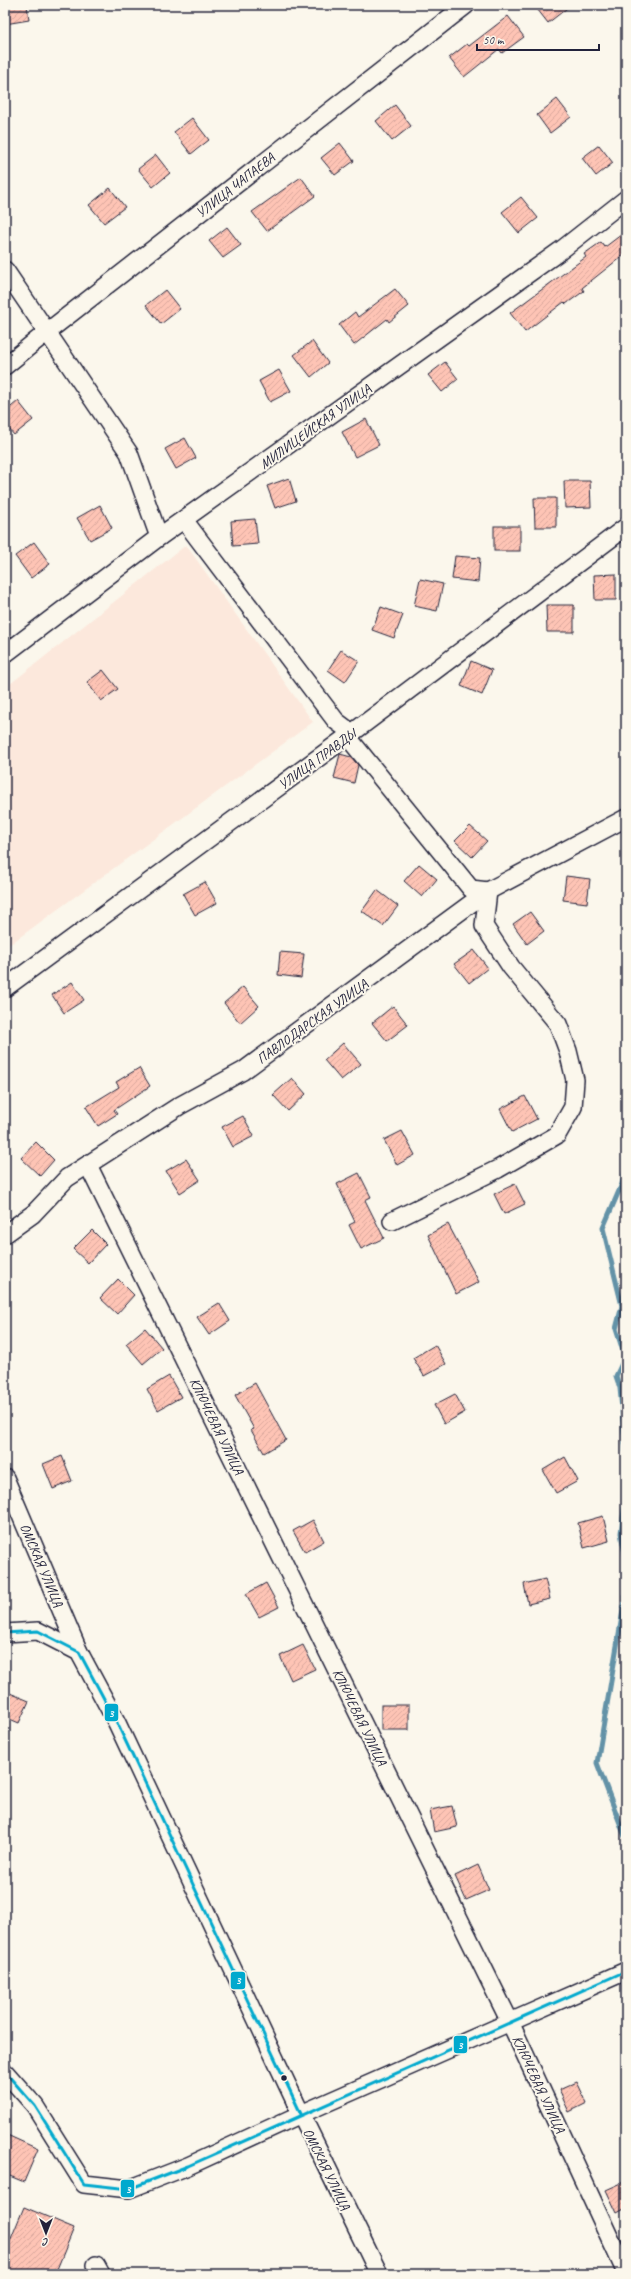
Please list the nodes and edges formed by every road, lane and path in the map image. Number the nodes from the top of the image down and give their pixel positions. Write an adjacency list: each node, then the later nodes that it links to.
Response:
1 (466, 5): 4 (street, УЛИЦА ЧАПАЕВА)
2 (626, 199): 6 (street, МИЛИЦЕЙСКАЯ УЛИЦА)
3 (5, 270): 4 (street)
4 (46, 332): 5 (street, УЛИЦА ЧАПАЕВА); 8 (street)
5 (5, 366)
6 (184, 520): 8 (street, МИЛИЦЕЙСКАЯ УЛИЦА); 10 (street)
7 (626, 527): 10 (street, УЛИЦА ПРАВДЫ)
8 (159, 537): 9 (street, МИЛИЦЕЙСКАЯ УЛИЦА)
9 (5, 654)
10 (350, 735): 12 (street); 13 (street, УЛИЦА ПРАВДЫ)
11 (626, 818): 12 (street, ПАВЛОДАРСКАЯ УЛИЦА)
12 (488, 891): 14 (street, ПАВЛОДАРСКАЯ УЛИЦА); 15 (street)
13 (5, 988)
14 (88, 1165): 16 (street, ПАВЛОДАРСКАЯ УЛИЦА); 21 (street, КЛЮЧЕВАЯ УЛИЦА)
15 (392, 1221)
16 (5, 1234)
17 (5, 1478): 19 (street, ОМСКАЯ УЛИЦА)
18 (5, 1633): 19 (street)
19 (79, 1652): 23 (street, ОМСКАЯ УЛИЦА)
20 (626, 1971): 21 (street)
21 (510, 2022): 23 (street); 24 (street, КЛЮЧЕВАЯ УЛИЦА)
22 (5, 2072): 23 (street)
23 (300, 2114): 25 (street, ОМСКАЯ УЛИЦА)
24 (626, 2273)
25 (378, 2274)

